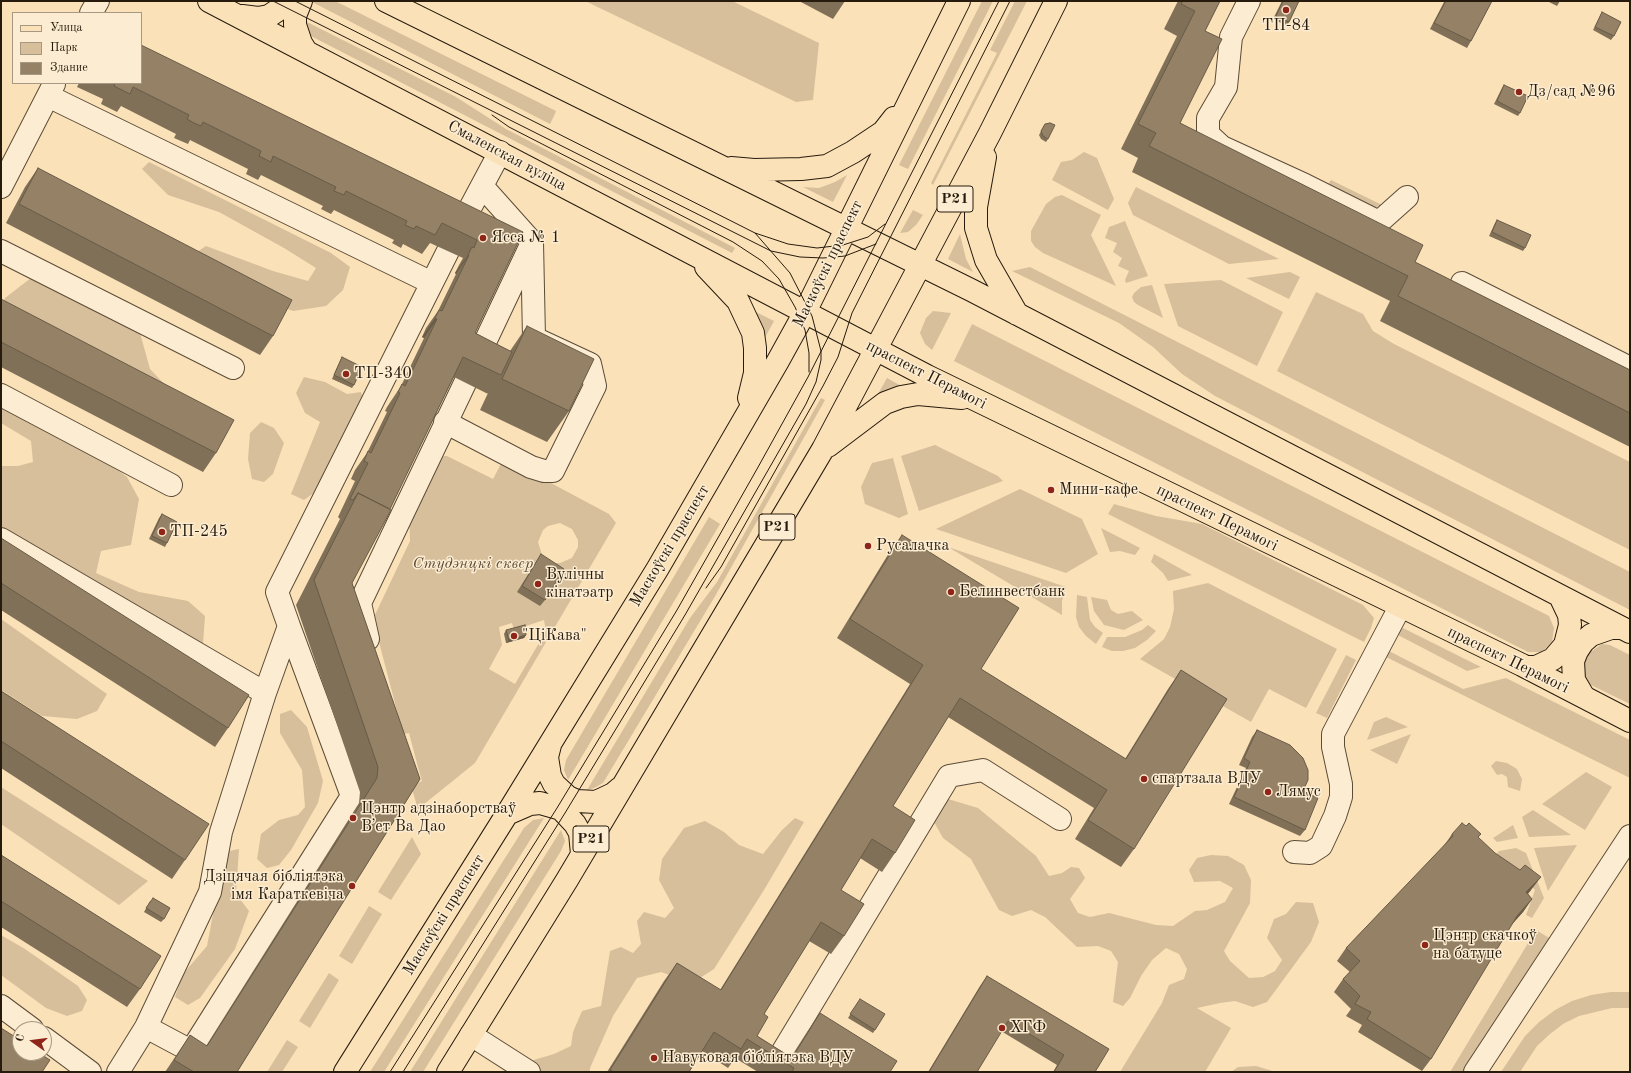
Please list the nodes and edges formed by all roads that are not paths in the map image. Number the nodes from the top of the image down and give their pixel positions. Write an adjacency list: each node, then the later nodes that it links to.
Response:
1 (98, 1): 9 (street)
2 (209, 1): 10 (main road, Смаленская вуліца)
3 (287, 1): 10 (main road)
4 (301, 1): 11 (main road)
5 (386, 1): 16 (main road)
6 (959, 1): 13 (main road, Маскоўскі праспект)
7 (1056, 1): 14 (main road, Р21)
8 (1249, 1): 19 (street)
9 (92, 12)
10 (237, 14): 11 (main road, Смаленская вуліца)
11 (306, 51): 15 (main road, Смаленская вуліца)
12 (52, 90): 18 (street); 27 (street)
13 (910, 97): 16 (main road); 21 (main road, Маскоўскі праспект)
14 (990, 133): 26 (main road, Р21); 30 (main road)
15 (500, 152): 17 (street); 25 (main road, Смаленская вуліца)
16 (720, 167): 21 (main road)
17 (482, 186): 20 (street); 22 (street)
18 (1, 187)
19 (1407, 197)
20 (460, 227)
21 (845, 229): 26 (main road); 29 (main road, Маскоўскі праспект)
22 (532, 242): 32 (street); 38 (street)
23 (1, 251): 33 (street)
24 (448, 251): 27 (street)
25 (691, 252): 29 (main road, Смаленская вуліца); 39 (main road)
26 (920, 265): 30 (main road); 31 (main road, Р21)
27 (432, 283): 45 (street)
28 (1462, 283): 34 (street)
29 (805, 312): 31 (main road, праспект Перамогі); 39 (main road, Маскоўскі праспект)
30 (1017, 314): 43 (main road)
31 (876, 349): 37 (main road, праспект Перамогі); 40 (main road, Р21)
32 (477, 359)
33 (233, 368)
34 (1630, 368)
35 (465, 383): 38 (street)
36 (1, 395): 41 (street)
37 (973, 399): 40 (main road); 44 (main road, праспект Перамогі)
38 (446, 422): 47 (street)
39 (742, 422): 52 (main road, Маскоўскі праспект)
40 (823, 449): 53 (main road, Р21)
41 (171, 485)
42 (1, 539): 49 (street)
43 (1560, 596): 46 (main road); 48 (main road)
44 (1400, 607): 48 (main road, праспект Перамогі); 59 (street)
45 (289, 626): 49 (street); 65 (street)
46 (1626, 630): 50 (main road)
47 (372, 656)
48 (1526, 667): 50 (main road, праспект Перамогі)
49 (265, 693): 57 (street)
50 (1584, 697): 51 (main road, праспект Перамогі)
51 (1630, 722)
52 (553, 739): 53 (main road); 54 (main road, Маскоўскі праспект)
53 (626, 780): 60 (main road, Р21)
54 (507, 814): 60 (main road); 70 (main road, Маскоўскі праспект)
55 (1060, 819): 73 (street)
56 (202, 820): 57 (street)
57 (222, 832): 62 (street)
58 (1630, 836): 74 (street)
59 (1294, 852)
60 (582, 854): 66 (main road, Р21)
61 (155, 955): 62 (street)
62 (175, 968): 65 (street)
63 (1, 1006): 64 (street)
64 (21, 1021)
65 (146, 1027): 69 (street)
66 (471, 1035): 71 (main road, Р21); 72 (street)
67 (52, 1044): 68 (street)
68 (90, 1072)
69 (118, 1072)
70 (345, 1072)
71 (448, 1072)
72 (529, 1072)
73 (771, 1072)
74 (1475, 1072)

